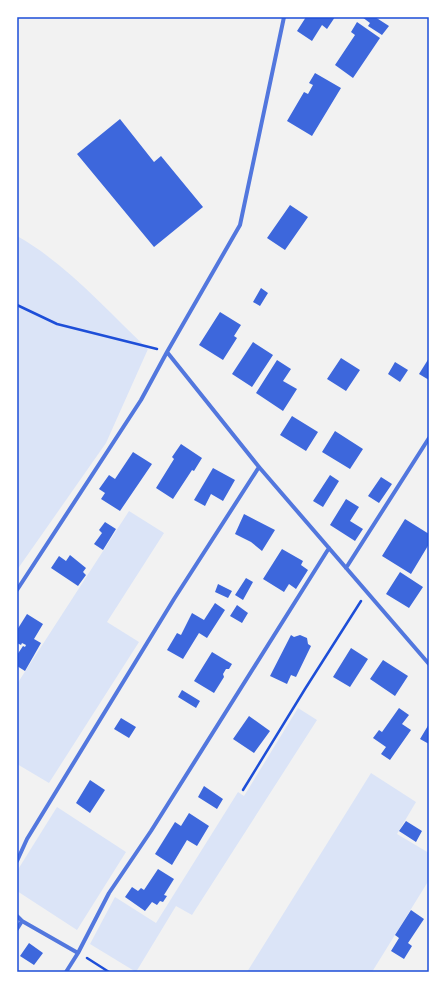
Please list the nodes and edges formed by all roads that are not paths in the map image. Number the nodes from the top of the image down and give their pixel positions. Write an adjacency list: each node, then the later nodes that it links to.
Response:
1 (284, 17): 2 (street)
2 (167, 352): 4 (street); 7 (street)
3 (429, 438): 6 (street)
4 (259, 467): 5 (street); 9 (street)
5 (329, 548): 6 (street); 13 (street)
6 (346, 568): 8 (street)
7 (17, 590)
8 (429, 664)
9 (17, 861)
10 (17, 916): 11 (street)
11 (22, 921): 12 (street); 13 (street)
12 (17, 929)
13 (78, 953): 14 (street)
14 (66, 972)

